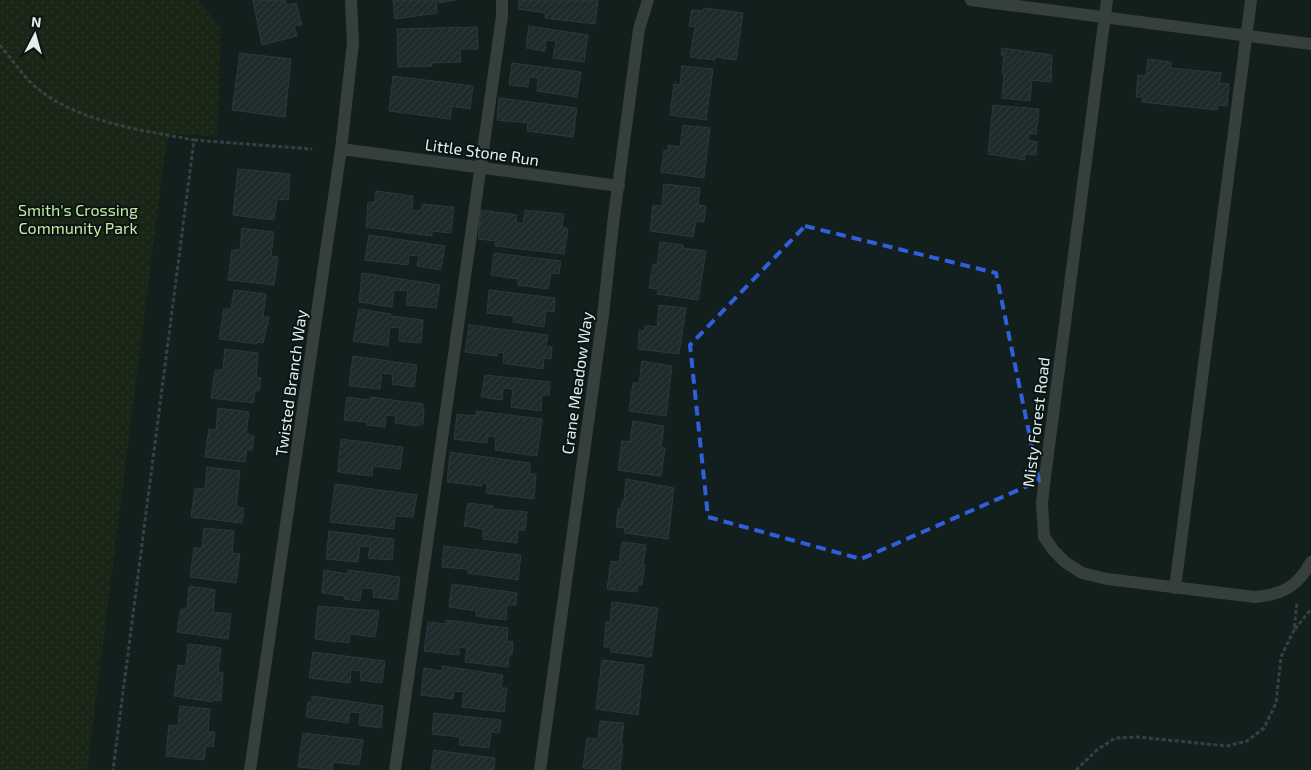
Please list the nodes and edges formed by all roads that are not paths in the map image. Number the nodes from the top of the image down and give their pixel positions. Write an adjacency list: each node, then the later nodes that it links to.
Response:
1 (351, 0): 10 (street, Twisted Branch Way)
2 (502, 0): 11 (street)
3 (648, 0): 12 (street, Crane Meadow Way)
4 (971, 0): 7 (street)
5 (1107, 0): 7 (street, Misty Forest Road)
6 (1251, 0): 8 (street)
7 (1104, 18): 8 (street); 14 (street, Misty Forest Road)
8 (1246, 36): 9 (street); 14 (street)
9 (1311, 44)
10 (341, 149): 11 (street, Little Stone Run); 15 (street, Twisted Branch Way)
11 (481, 168): 12 (street, Little Stone Run); 16 (street)
12 (618, 186): 17 (street, Crane Meadow Way)
13 (1311, 563): 14 (street, Misty Forest Road)
14 (1176, 588)
15 (250, 770)
16 (395, 770)
17 (540, 770)

